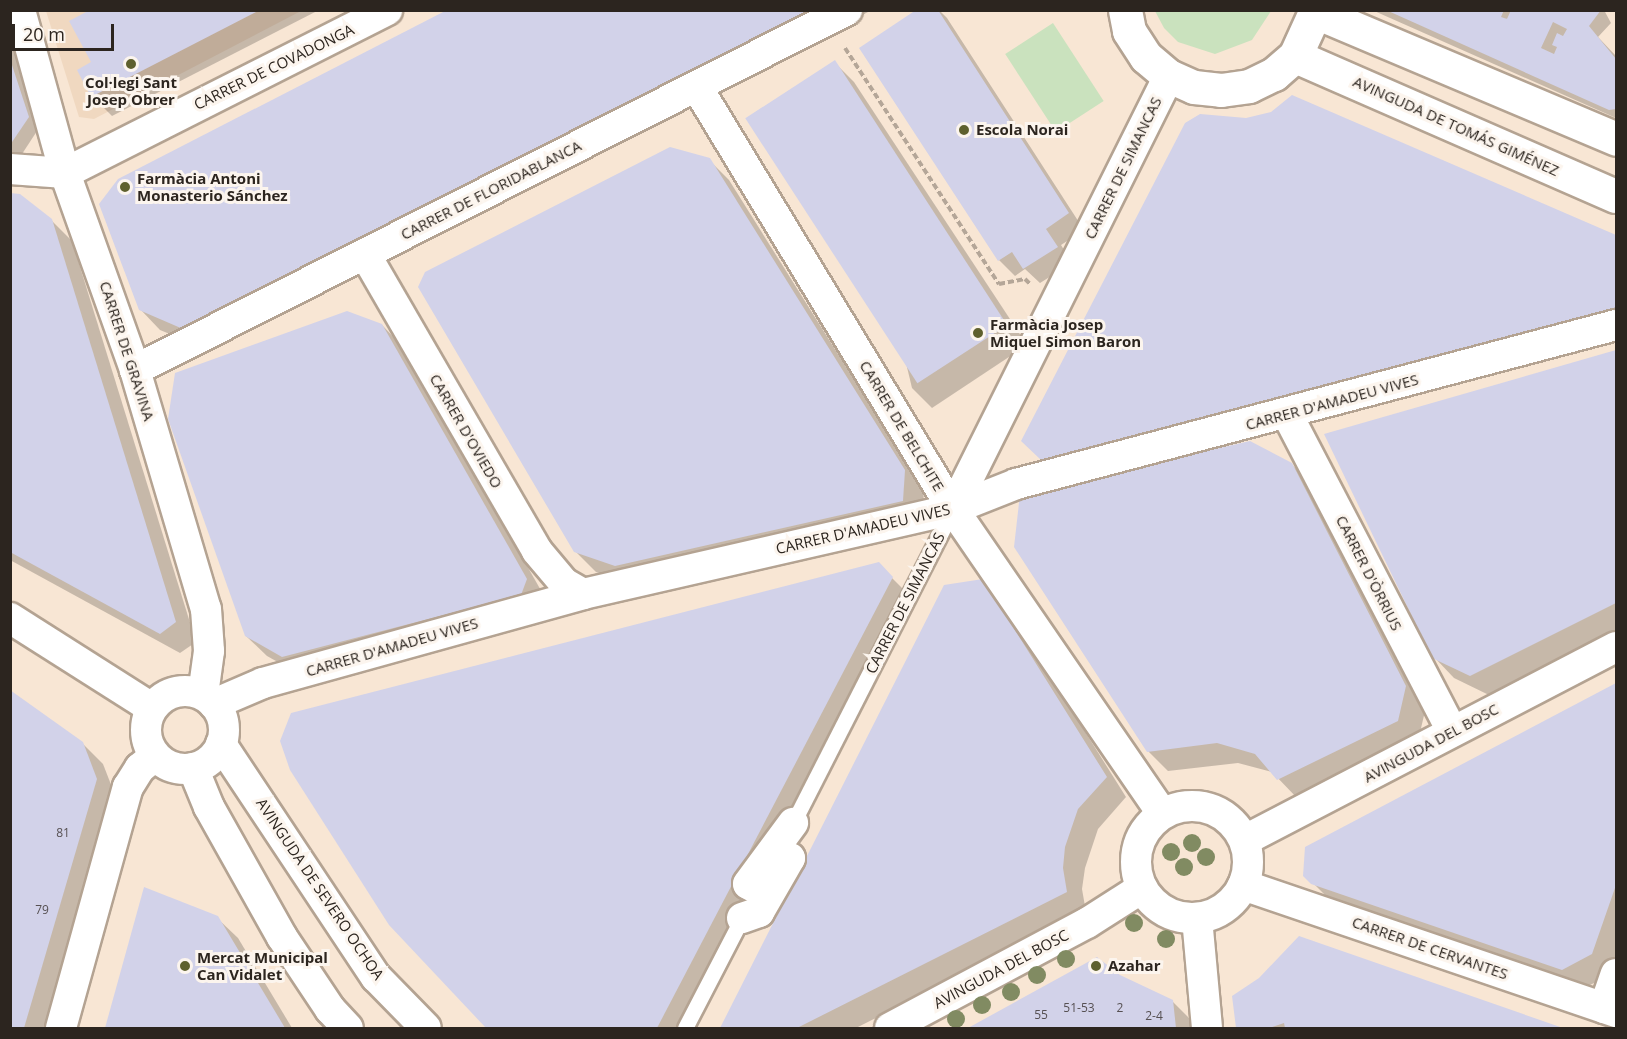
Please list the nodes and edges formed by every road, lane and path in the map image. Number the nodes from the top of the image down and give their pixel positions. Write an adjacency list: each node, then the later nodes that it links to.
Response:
1 (20, 10): 11 (street, CARRER DE GRAVINA)
2 (387, 10): 11 (street, CARRER DE COVADONGA)
3 (1125, 10): 7 (street)
4 (1316, 11): 6 (street); 9 (street)
5 (837, 16): 8 (street, CARRER DE FLORIDABLANCA); 14 (path)
6 (1295, 56): 7 (street); 12 (street, AVINGUDA DE TOMÁS GIMÉNEZ)
7 (1169, 76): 14 (street, CARRER DE SIMANCAS)
8 (697, 87): 13 (street, CARRER DE FLORIDABLANCA); 18 (street, CARRER DE BELCHITE)
9 (1617, 139)
10 (10, 169): 11 (street)
11 (65, 173): 16 (street, CARRER DE GRAVINA)
12 (1617, 196)
13 (365, 254): 16 (street, CARRER DE FLORIDABLANCA); 19 (street, CARRER D'OVIEDO)
14 (1053, 309): 18 (street, CARRER DE SIMANCAS)
15 (1617, 325): 17 (street, CARRER D'AMADEU VIVES)
16 (135, 370): 22 (street, CARRER DE GRAVINA)
17 (1287, 414): 18 (street, CARRER D'AMADEU VIVES); 24 (street, CARRER D'ÒRRIUS)
18 (953, 509): 19 (street, CARRER D'AMADEU VIVES); 28 (street, CARRER DE BELCHITE); 29 (lane, CARRER DE SIMANCAS)
19 (583, 594): 22 (street, CARRER D'AMADEU VIVES)
20 (10, 618): 23 (street)
21 (1617, 646): 24 (street, AVINGUDA DEL BOSC)
22 (209, 700): 23 (street); 25 (street)
23 (152, 708): 26 (street)
24 (1452, 731): 30 (street, AVINGUDA DEL BOSC)
25 (221, 744): 27 (street); 39 (street, AVINGUDA DE SEVERO OCHOA)
26 (155, 756): 27 (street); 38 (street)
27 (193, 768): 37 (street)
28 (1163, 814): 30 (street); 32 (street)
29 (793, 823): 33 (street, CARRER DE SIMANCAS)
30 (1245, 840): 31 (street)
31 (1243, 885): 34 (street); 36 (street, CARRER DE CERVANTES)
32 (1142, 888): 34 (street); 41 (street, AVINGUDA DEL BOSC)
33 (742, 918): 40 (lane, CARRER DE SIMANCAS)
34 (1197, 918): 42 (street)
35 (1617, 974): 36 (street)
36 (1610, 1010)
37 (339, 1019)
38 (61, 1029)
39 (426, 1029)
40 (685, 1029)
41 (890, 1029)
42 (1207, 1029)

